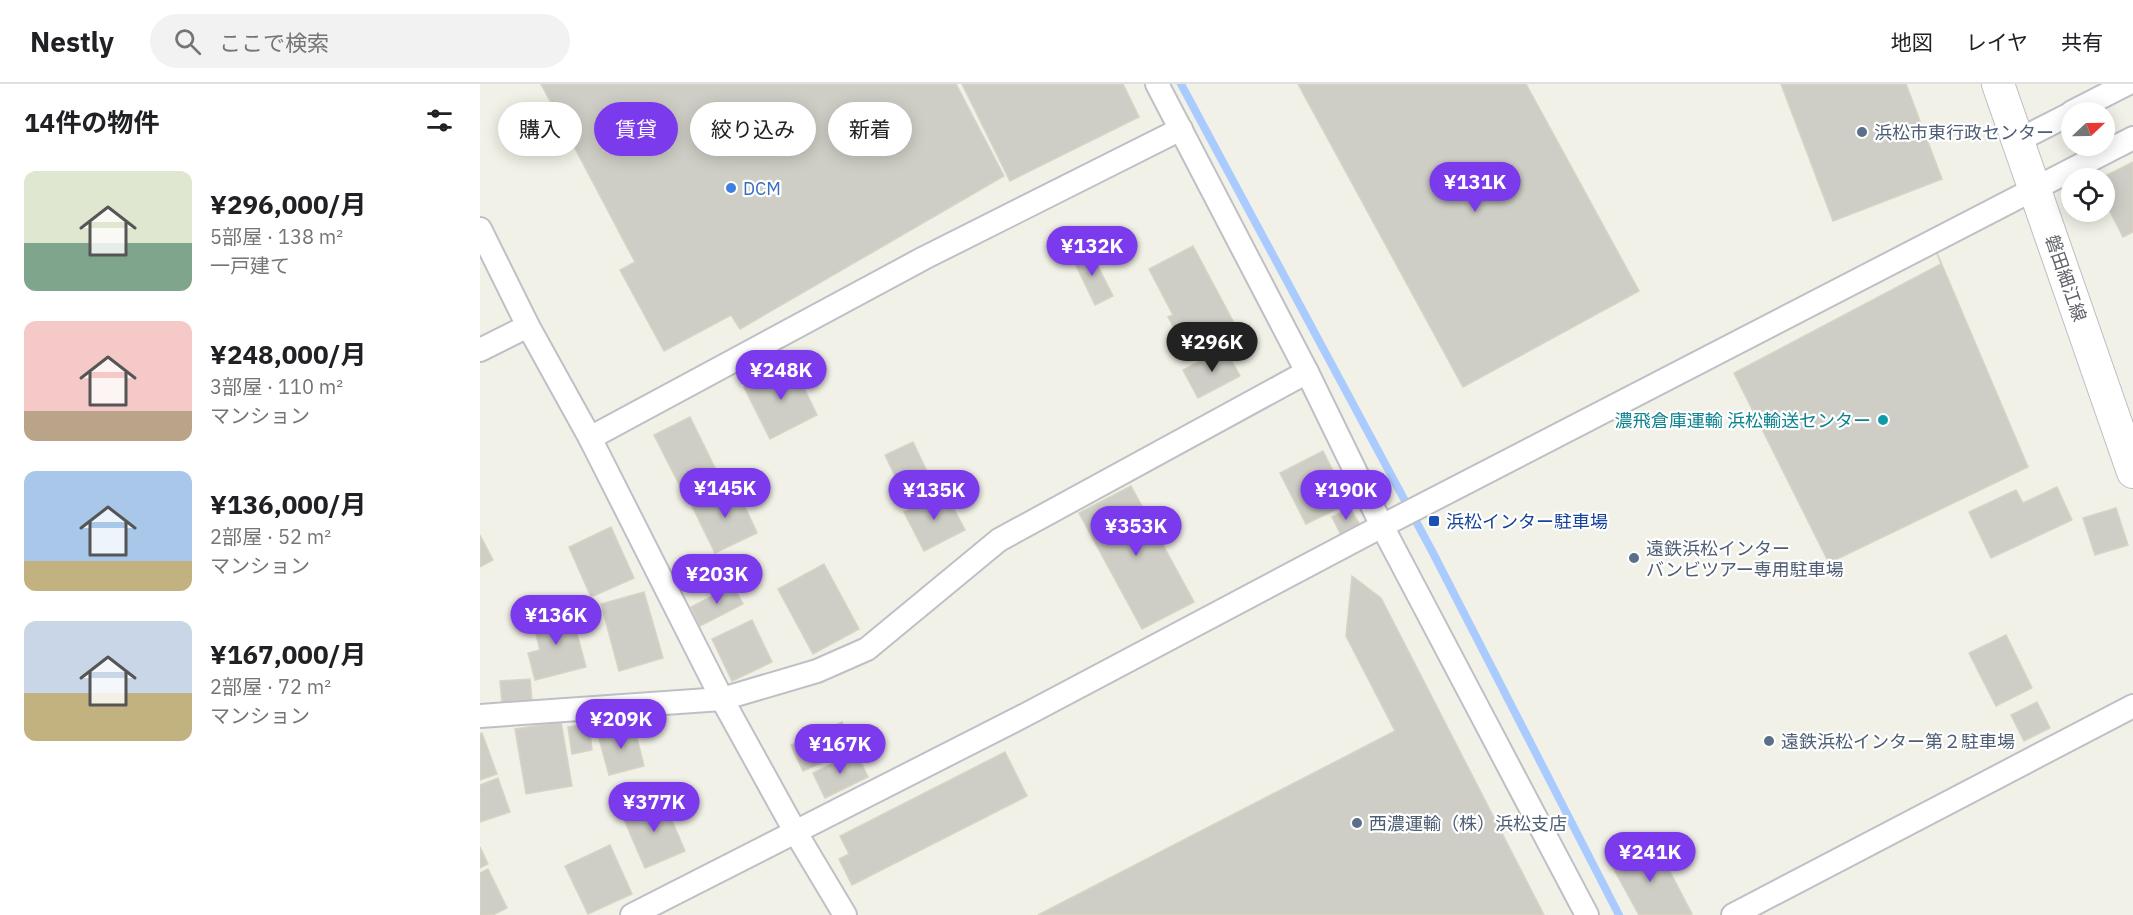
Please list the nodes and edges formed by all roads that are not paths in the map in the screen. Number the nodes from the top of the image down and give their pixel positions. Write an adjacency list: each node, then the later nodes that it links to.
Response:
1 (1157, 84): 6 (street)
2 (1998, 84): 8 (main road, 磐田細江線)
3 (2127, 84): 4 (street)
4 (2093, 102)
5 (2061, 119): 8 (street)
6 (1181, 129): 13 (street); 14 (street)
7 (2133, 138): 9 (street)
8 (2019, 140): 9 (main road, 磐田細江線)
9 (2036, 189): 15 (main road, 磐田細江線); 16 (street)
10 (480, 229): 11 (street)
11 (528, 326): 12 (street); 14 (street)
12 (480, 350)
13 (1307, 372): 16 (street); 17 (street)
14 (590, 438): 17 (street)
15 (2133, 472)
16 (1392, 521): 20 (street); 23 (street)
17 (722, 699): 19 (street); 20 (street)
18 (2133, 706): 24 (street)
19 (480, 716)
20 (796, 833): 21 (street); 22 (street)
21 (632, 915)
22 (845, 915)
23 (1587, 915)
24 (1733, 915)

